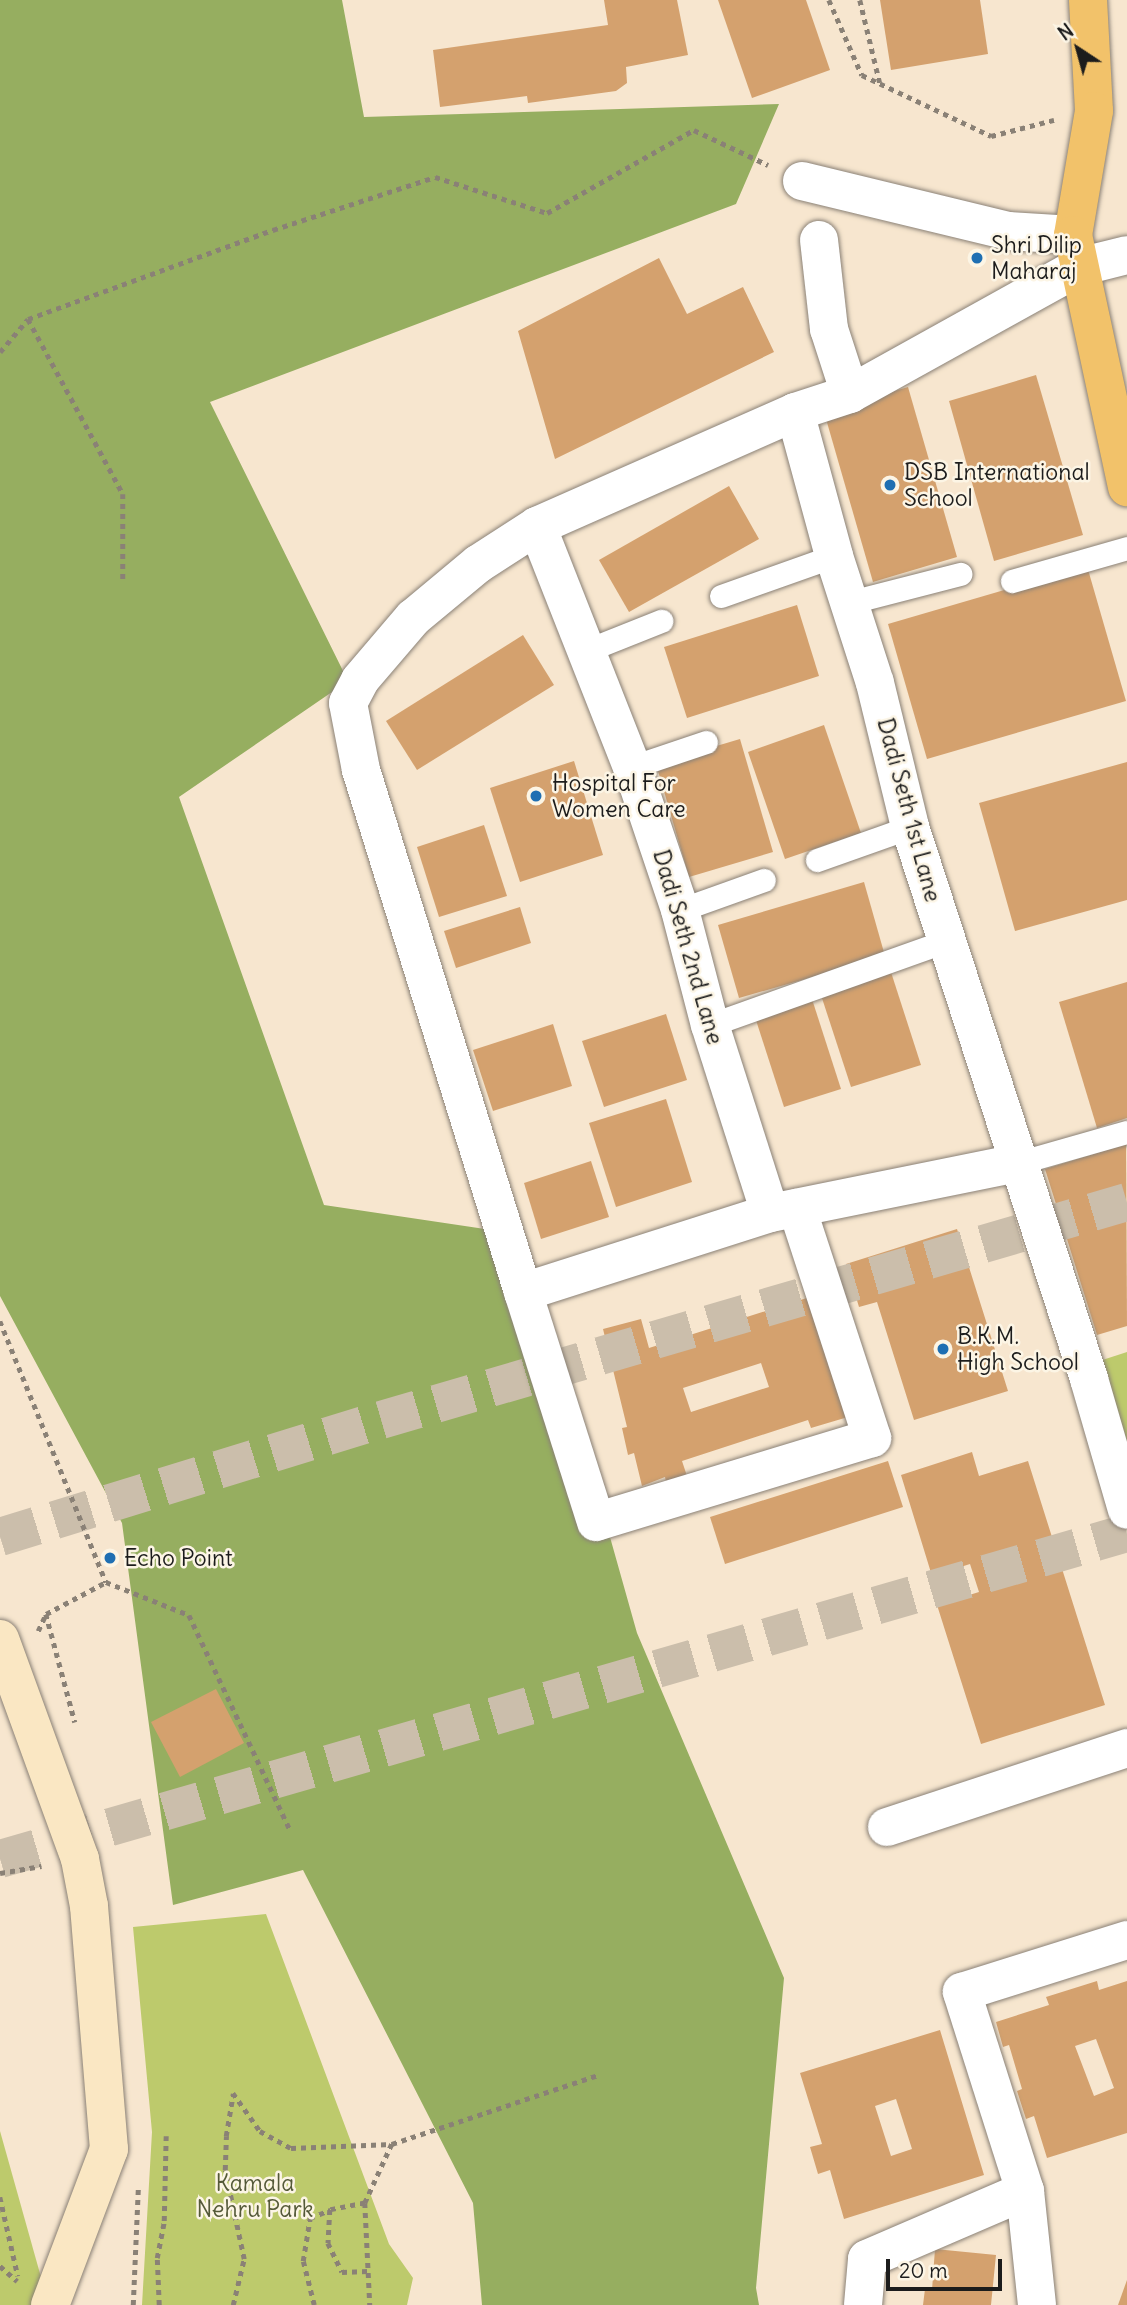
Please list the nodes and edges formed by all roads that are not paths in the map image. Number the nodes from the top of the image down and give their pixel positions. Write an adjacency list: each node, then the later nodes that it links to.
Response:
1 (1087, 0): 4 (main road)
2 (802, 181): 4 (street)
3 (819, 240): 6 (street)
4 (1076, 251): 5 (street); 6 (street); 8 (main road)
5 (1127, 254)
6 (850, 394): 7 (street)
7 (795, 412): 9 (street); 11 (street, Dadi Seth 1st Lane)
8 (1127, 486)
9 (537, 526): 17 (street, Dadi Seth 2nd Lane); 29 (street)
10 (1127, 548): 13 (lane)
11 (834, 556): 14 (lane); 15 (street, Dadi Seth 1st Lane)
12 (960, 574): 15 (lane)
13 (1012, 581)
14 (721, 596)
15 (851, 602): 20 (street, Dadi Seth 1st Lane)
16 (661, 621): 17 (lane)
17 (588, 650): 19 (street, Dadi Seth 2nd Lane)
18 (706, 742): 19 (lane)
19 (632, 767): 23 (street, Dadi Seth 2nd Lane)
20 (910, 827): 21 (lane); 24 (street, Dadi Seth 1st Lane)
21 (817, 860)
22 (764, 880): 23 (lane)
23 (680, 910): 25 (street, Dadi Seth 2nd Lane)
24 (946, 941): 25 (lane); 27 (street, Dadi Seth 1st Lane)
25 (710, 1025): 28 (street, Dadi Seth 2nd Lane)
26 (1127, 1132): 27 (lane)
27 (1018, 1163): 28 (street); 30 (street, Dadi Seth 1st Lane)
28 (783, 1211): 29 (street); 29 (street, Dadi Seth 2nd Lane)
29 (523, 1292)
30 (1127, 1510)
31 (0, 1639): 36 (street)
32 (1127, 1748): 33 (street)
33 (887, 1827)
34 (1127, 1940): 35 (street)
35 (1025, 2191): 37 (street); 38 (street)
36 (50, 2305)
37 (863, 2305)
38 (1037, 2305)

